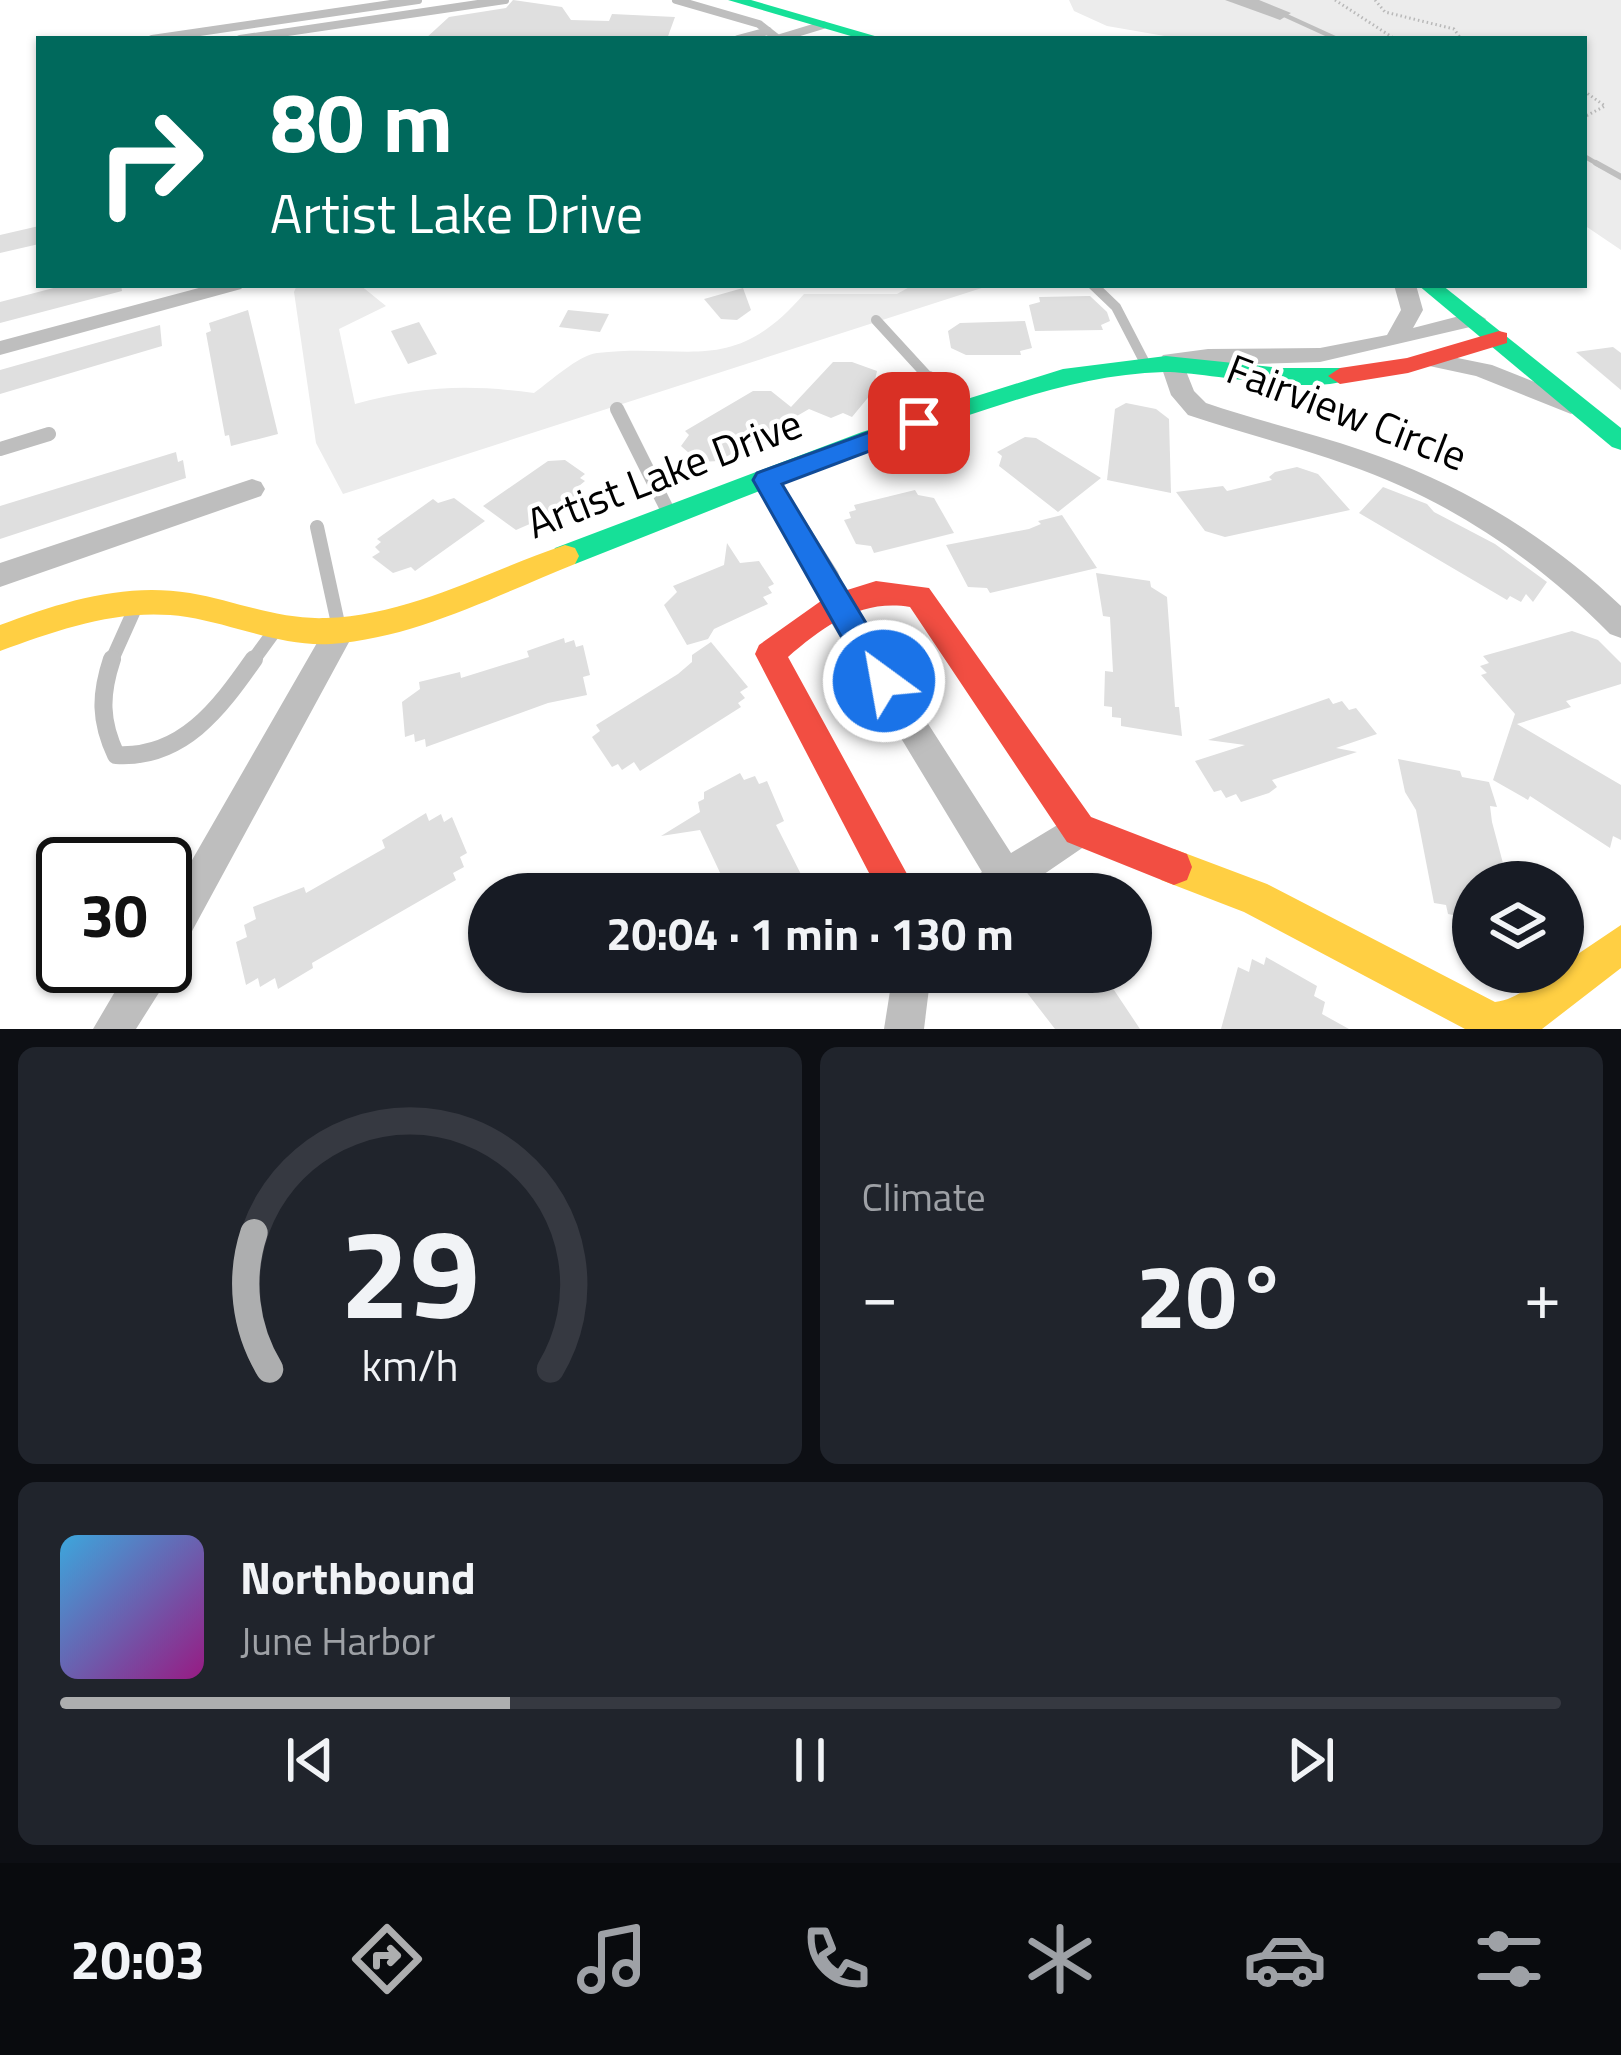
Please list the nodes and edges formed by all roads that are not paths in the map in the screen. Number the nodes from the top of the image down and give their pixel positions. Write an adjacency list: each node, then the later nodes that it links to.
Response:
1 (418, 0): 7 (lane)
2 (505, 0): 8 (lane)
3 (676, 0): 6 (lane)
4 (735, 0): 5 (street)
5 (824, 25): 11 (lane); 12 (street)
6 (768, 31): 9 (lane); 10 (lane)
7 (172, 36)
8 (263, 36)
9 (749, 36)
10 (774, 36)
11 (787, 36)
12 (866, 36)
13 (223, 288): 21 (street)
14 (1096, 288): 23 (lane)
15 (1406, 288): 19 (street)
16 (1433, 288): 17 (street)
17 (1474, 319): 19 (street); 20 (street)
18 (876, 320): 24 (lane)
19 (1397, 338): 23 (street)
20 (1499, 338): 22 (street, Artist Lake Drive); 26 (street)
21 (0, 349)
22 (1428, 359): 23 (street, Artist Lake Drive); 26 (street)
23 (1157, 361): 24 (street, Artist Lake Drive); 38 (street, Fairview Circle)
24 (958, 408): 30 (street, Artist Lake Drive)
25 (617, 409): 32 (lane)
26 (1592, 416): 28 (street)
27 (49, 434): 29 (lane)
28 (1621, 441)
29 (0, 449)
30 (766, 480): 32 (street, Artist Lake Drive); 36 (street)
31 (252, 489): 34 (street)
32 (671, 517): 39 (street, Artist Lake Drive)
33 (317, 527): 39 (lane)
34 (0, 575)
35 (138, 602): 37 (street, Artist Lake Drive); 37 (lane); 40 (street, Artist Lake Drive)
36 (834, 602): 41 (street); 42 (street); 43 (street)
37 (280, 625): 39 (street, Artist Lake Drive)
38 (1621, 625)
39 (340, 631): 45 (street)
40 (0, 638)
41 (1079, 830): 44 (street); 46 (street)
42 (889, 873)
43 (986, 873)
44 (1015, 873)
45 (192, 896)
46 (1621, 944)
47 (136, 993): 49 (street)
48 (910, 993): 50 (street)
49 (113, 1029)
50 (904, 1029)

